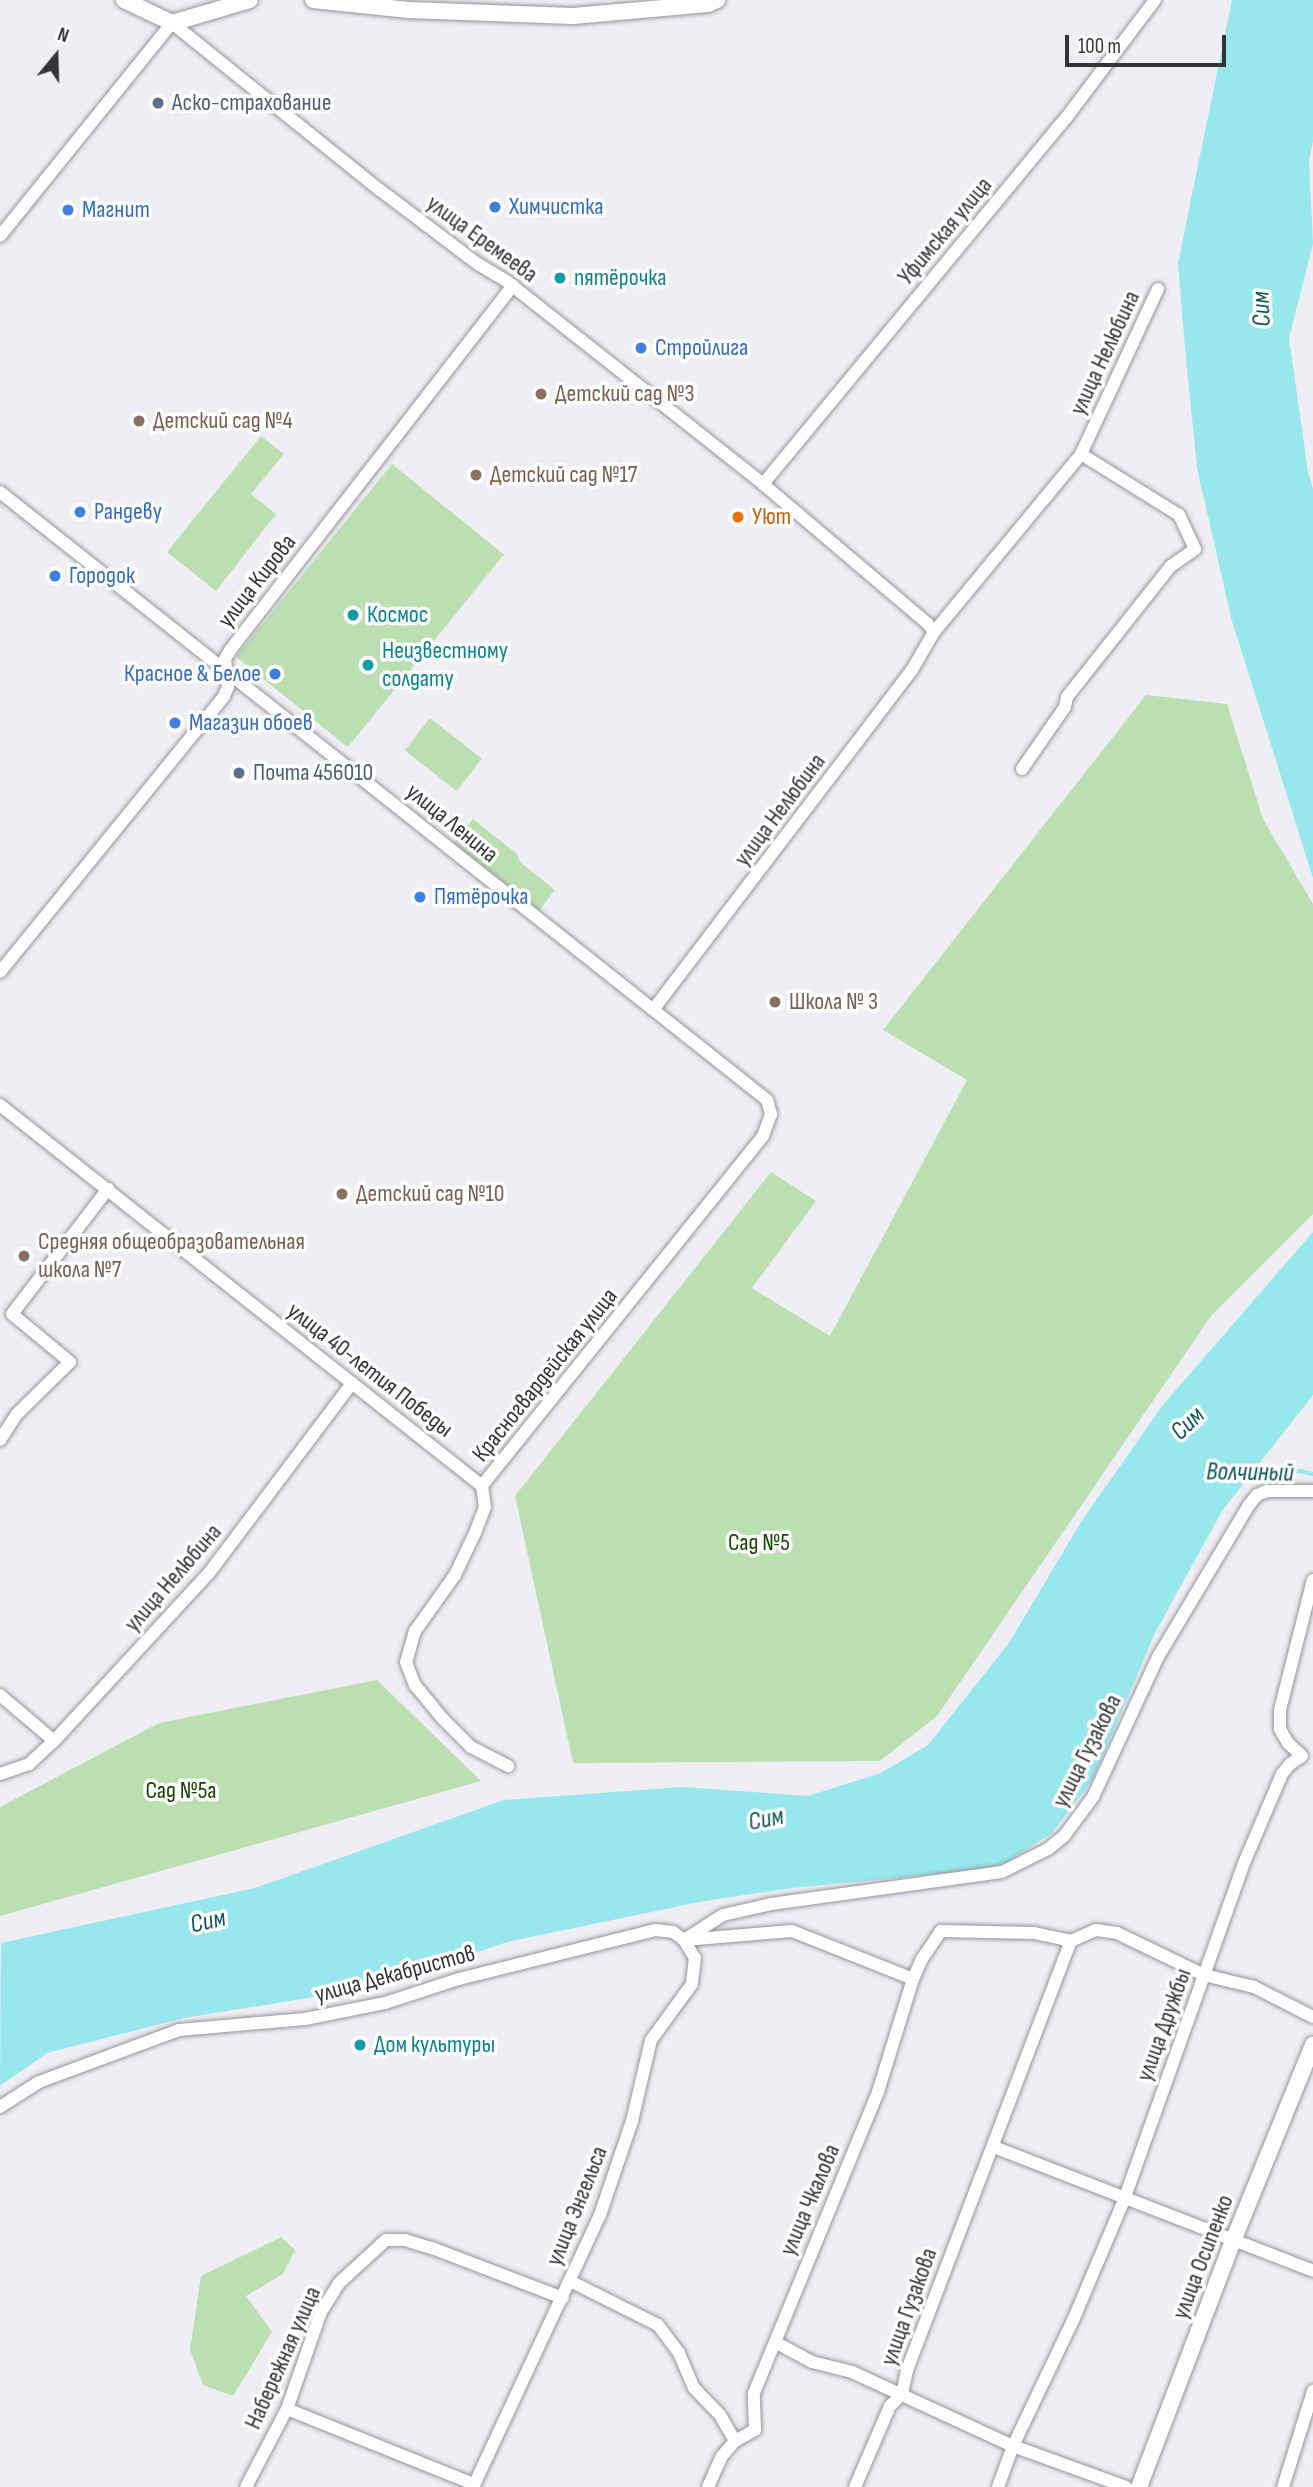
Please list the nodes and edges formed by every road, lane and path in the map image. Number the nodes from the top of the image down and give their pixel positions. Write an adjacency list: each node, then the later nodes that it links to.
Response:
1 (124, 0): 6 (street)
2 (250, 0): 6 (street)
3 (313, 0): 4 (street)
4 (717, 0)
5 (1155, 0): 11 (street, Уфимская улица)
6 (172, 23): 7 (street); 8 (street, улица Еремеева)
7 (0, 236)
8 (513, 286): 11 (street, улица Еремеева); 14 (street, улица Кирова)
9 (1158, 289): 10 (street, улица Нелюбина)
10 (1081, 454): 13 (street, улица Нелюбина); 15 (street)
11 (762, 484): 13 (street, улица Еремеева)
12 (0, 492): 14 (street, улица Ленина)
13 (931, 628): 17 (street, улица Нелюбина)
14 (226, 669): 16 (street, улица Кирова); 17 (street, улица Ленина)
15 (1022, 769)
16 (0, 972)
17 (653, 1010): 19 (street, улица Ленина)
18 (0, 1105): 20 (street, улица 40-летия Победы)
19 (771, 1114): 23 (street, Красногвардейская улица)
20 (108, 1189): 21 (street, улица 40-летия Победы); 22 (street)
21 (352, 1383): 23 (street, улица 40-летия Победы); 27 (street, улица Нелюбина)
22 (0, 1440)
23 (482, 1486): 29 (street, Красногвардейская улица)
24 (1313, 1492): 31 (street, улица Гузакова)
25 (1313, 1580): 28 (street, улица Дружбы)
26 (0, 1695): 27 (street)
27 (54, 1741): 30 (street, улица Нелюбина)
28 (1308, 1758): 33 (street, улица Дружбы)
29 (508, 1766)
30 (0, 1774)
31 (684, 1940): 34 (street); 37 (street, улица Декабристов); 42 (street, улица Энгельса)
32 (1071, 1941): 33 (street); 34 (street, улица Чкалова); 38 (street, улица Гузакова)
33 (1204, 1975): 35 (street); 39 (street, улица Дружбы)
34 (913, 1979): 44 (street, улица Чкалова)
35 (1313, 2017)
36 (1313, 2045): 40 (street, улица Осипенко)
37 (0, 2107)
38 (995, 2147): 39 (street); 46 (street, улица Гузакова)
39 (1124, 2200): 40 (street); 49 (street, улица Дружбы)
40 (1233, 2241): 41 (street); 56 (street, улица Осипенко)
41 (1313, 2271)
42 (570, 2281): 43 (street, улица Энгельса); 48 (street)
43 (563, 2298): 47 (street, Набережная улица); 50 (street, улица Энгельса)
44 (775, 2342): 46 (street); 48 (street, улица Чкалова)
45 (1313, 2391): 57 (street)
46 (902, 2394): 49 (street); 53 (street, улица Гузакова)
47 (287, 2409): 50 (street); 51 (street, Набережная улица)
48 (735, 2441): 52 (street, улица Чкалова)
49 (1013, 2446): 54 (street, улица Дружбы); 55 (street)
50 (473, 2485)
51 (246, 2487)
52 (708, 2487)
53 (855, 2487)
54 (998, 2487)
55 (1126, 2487)
56 (1139, 2487)
57 (1283, 2487)

